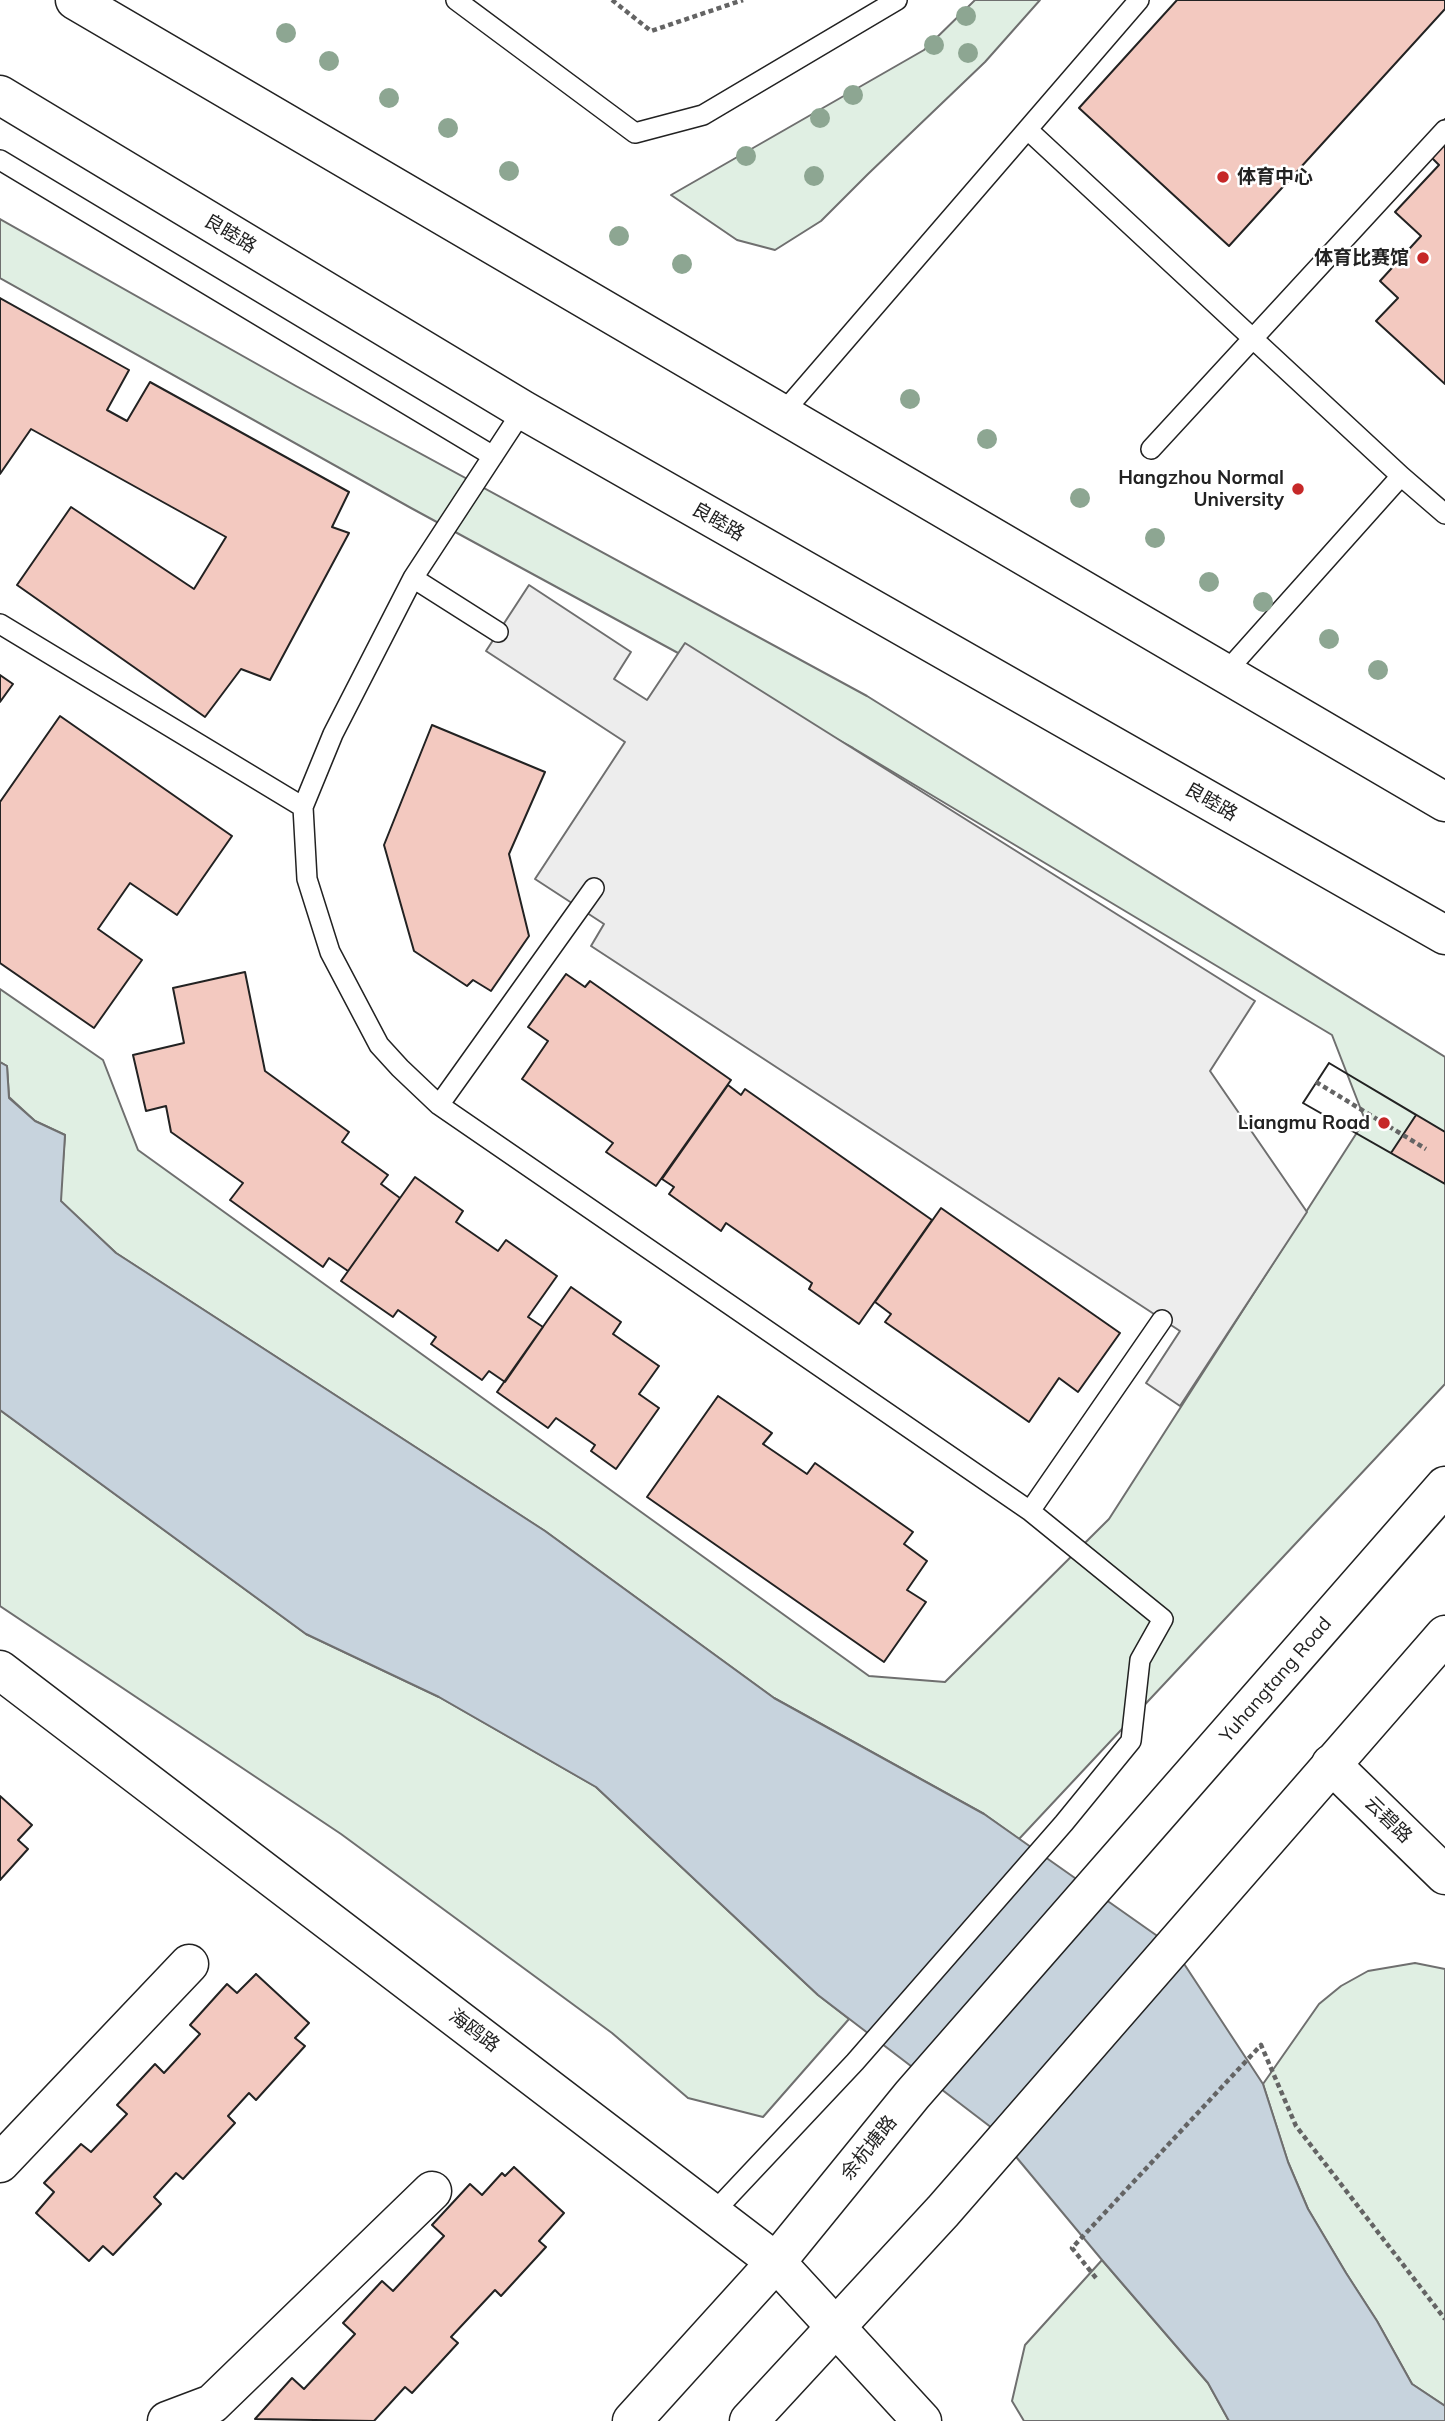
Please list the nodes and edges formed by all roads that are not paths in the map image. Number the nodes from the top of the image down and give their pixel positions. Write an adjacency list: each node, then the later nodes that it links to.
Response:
1 (75, 0): 11 (main road)
2 (456, 0): 3 (lane)
3 (897, 0)
4 (1139, 0): 6 (lane)
5 (0, 95): 10 (main road, 良睦路)
6 (1028, 130): 9 (lane); 11 (lane)
7 (1445, 130): 9 (lane)
8 (0, 160): 13 (lane)
9 (1253, 339): 12 (lane); 14 (lane)
10 (523, 411): 13 (lane); 23 (main road, 良睦路)
11 (781, 415): 19 (main road)
12 (1151, 449)
13 (493, 456): 16 (lane)
14 (1401, 476): 15 (lane); 19 (lane)
15 (1445, 514)
16 (413, 578): 18 (lane); 21 (lane)
17 (0, 624): 21 (lane)
18 (498, 632)
19 (1225, 673): 20 (main road)
20 (1445, 802)
21 (303, 807): 24 (lane)
22 (594, 888): 24 (lane)
23 (1445, 935)
24 (439, 1105): 27 (lane)
25 (1162, 1320): 27 (lane)
26 (1445, 1486): 31 (main road, Yuhangtang Road)
27 (1030, 1511): 36 (lane)
28 (1445, 1635): 30 (main road)
29 (0, 1670): 36 (main road, 海鸥路)
30 (1331, 1764): 32 (main road, 云碧路); 38 (main road)
31 (1106, 1874): 37 (main road, 余杭塘路)
32 (1445, 1875)
33 (189, 1964): 34 (main road)
34 (0, 2163)
35 (432, 2191): 39 (main road)
36 (712, 2214): 37 (main road, 海鸥路)
37 (776, 2262): 38 (main road, 海鸥路); 40 (main road, 余杭塘路)
38 (836, 2325): 41 (main road); 42 (main road, 海鸥路)
39 (167, 2421)
40 (632, 2421)
41 (749, 2421)
42 (922, 2421)

